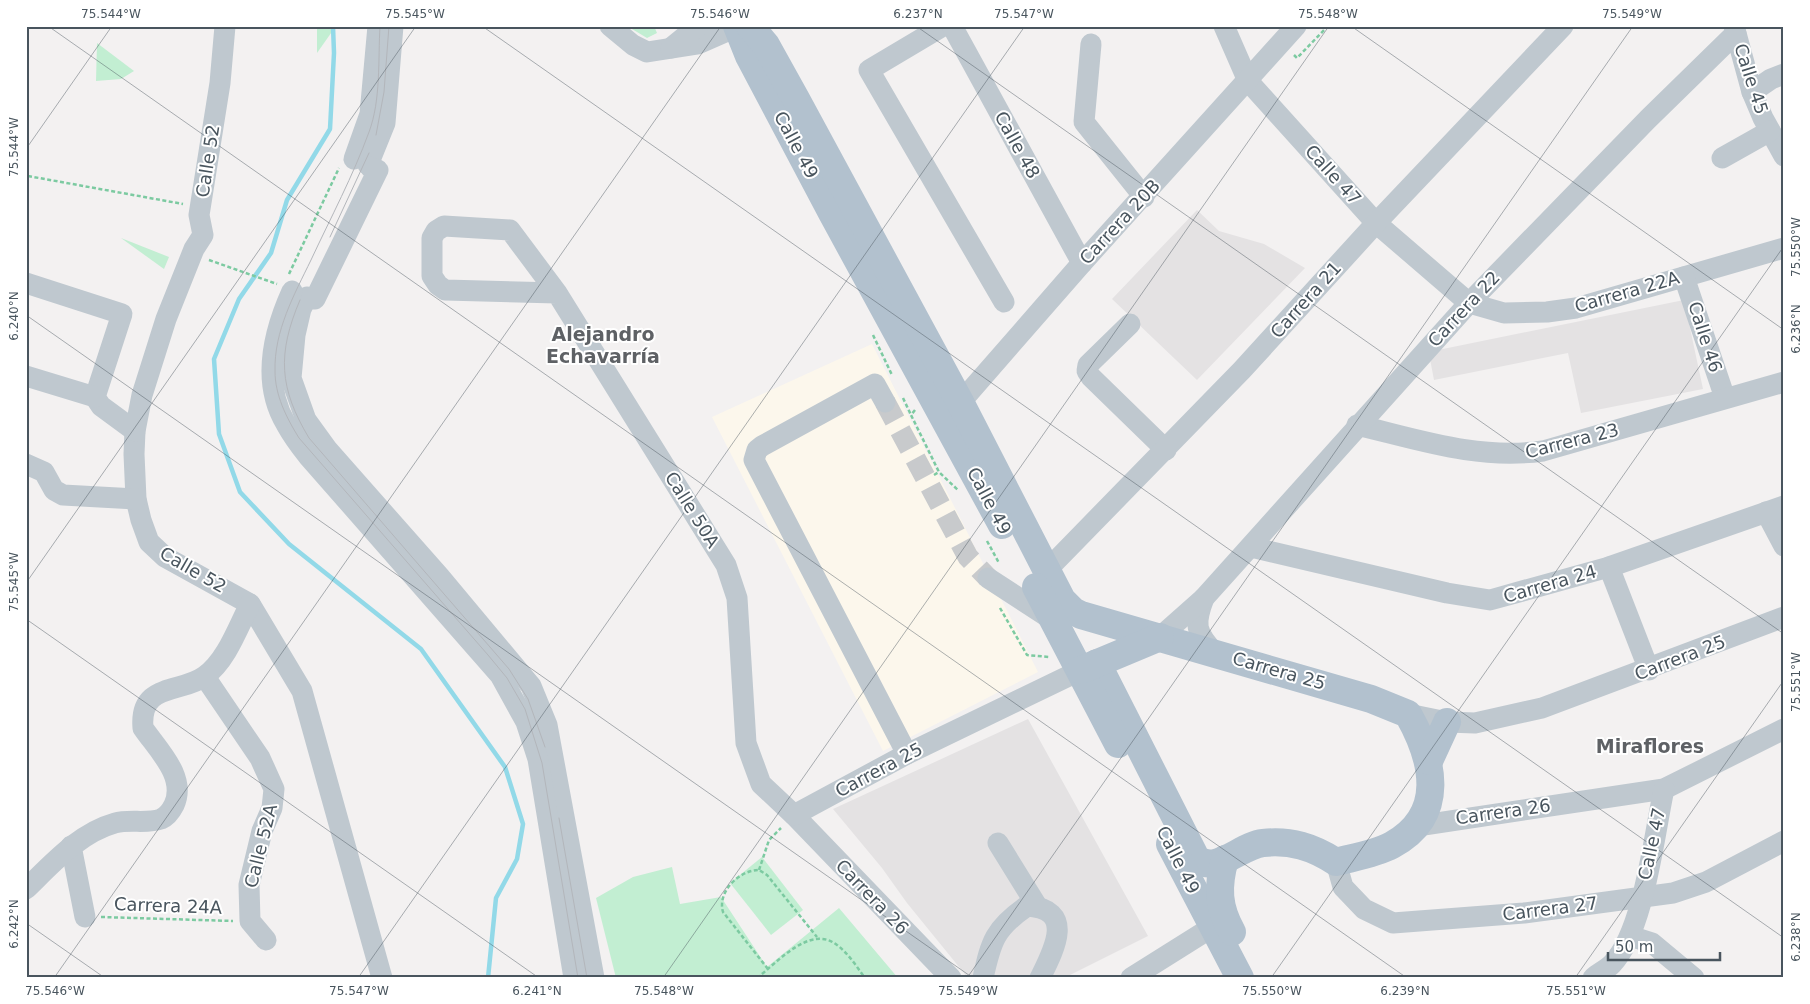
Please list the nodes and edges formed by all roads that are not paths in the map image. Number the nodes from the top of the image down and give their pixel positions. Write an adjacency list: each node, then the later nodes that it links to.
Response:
1 (378, 26): 22 (street)
2 (393, 26): 22 (street)
3 (610, 26): 14 (street)
4 (698, 26): 14 (street)
5 (741, 26): 14 (street); 19 (main road, Calle 49)
6 (944, 26): 31 (street)
7 (952, 26): 26 (street, Calle 48)
8 (1224, 26): 16 (street, Calle 47)
9 (1296, 26): 16 (street, Carrera 20B)
10 (1558, 28): 24 (street, Carrera 21)
11 (222, 30): 41 (street, Calle 52)
12 (1735, 30): 17 (street, Calle 45); 32 (street, Carrera 22)
13 (1090, 44): 23 (street)
14 (671, 48)
15 (1784, 74): 17 (street)
16 (1254, 75): 23 (street, Carrera 20B); 24 (street, Calle 47)
17 (1752, 92): 18 (street, Calle 45)
18 (1770, 131): 20 (street, Calle 45); 21 (street)
19 (803, 134): 39 (main road, Calle 49); 39 (main road, Calle 49)
20 (1784, 156)
21 (1722, 158)
22 (364, 164): 83 (street)
23 (1144, 197): 26 (street, Carrera 20B)
24 (1376, 223): 32 (street, Calle 47); 42 (street, Carrera 21)
25 (1784, 248): 27 (street, Carrera 22A)
26 (1082, 263): 39 (street, Carrera 20B)
27 (1684, 276): 32 (street, Carrera 22A); 37 (street, Calle 46)
28 (26, 283): 36 (street)
29 (290, 284): 82 (street)
30 (557, 293): 30 (street, Calle 50A); 67 (street, Calle 50A)
31 (1004, 302)
32 (1469, 303): 40 (street, Carrera 22)
33 (1130, 324): 42 (street)
34 (26, 376): 36 (street)
35 (1784, 382): 37 (street, Carrera 23)
36 (95, 398): 41 (street)
37 (1725, 398): 40 (street, Carrera 23)
38 (885, 402): 64 (street)
39 (953, 411): 49 (main road, Calle 49); 53 (main road, Calle 49)
40 (1357, 425): 47 (street, Carrera 22)
41 (135, 431): 44 (street, Calle 52)
42 (1166, 450): 49 (street, Carrera 21)
43 (26, 464): 44 (street)
44 (136, 499): 52 (street, Calle 52)
45 (1775, 509): 46 (street); 48 (street, Carrera 24)
46 (1784, 546)
47 (1251, 547): 48 (street, Carrera 24); 51 (street, Carrera 22)
48 (1609, 567): 58 (street)
49 (1046, 571): 53 (main road, Calle 49)
50 (993, 582): 53 (street)
51 (1204, 598): 55 (street, Carrera 22); 56 (street, Carrera 22)
52 (250, 604): 59 (street); 81 (street)
53 (1058, 610): 55 (main road); 57 (main road, Calle 49)
54 (1784, 617): 58 (street, Carrera 25)
55 (1149, 642): 56 (main road, Carrera 25); 57 (main road, Carrera 25); 60 (main road)
56 (1215, 653): 61 (main road, Carrera 25)
57 (1088, 667): 60 (main road, Calle 49); 64 (street, Carrera 25); 78 (main road, Calle 49)
58 (1649, 670): 62 (street, Carrera 25)
59 (205, 677): 71 (street); 80 (street, Calle 52A)
60 (1116, 701): 72 (main road, Calle 49)
61 (1408, 714): 62 (street, Carrera 25); 65 (main road)
62 (1447, 722): 65 (main road)
63 (1784, 730): 66 (street, Carrera 26)
64 (907, 754): 67 (street, Carrera 25)
65 (1428, 762): 68 (main road)
66 (1664, 789): 68 (street, Carrera 26); 75 (street, Calle 47)
67 (794, 815): 84 (street, Carrera 26)
68 (1416, 826): 73 (main road, Carrera 26)
69 (1784, 841): 75 (street, Carrera 27)
70 (998, 842): 76 (street)
71 (72, 846): 74 (street); 77 (street)
72 (1224, 859): 73 (main road); 78 (main road, Calle 49)
73 (1336, 862): 75 (street, Carrera 27)
74 (26, 889)
75 (1641, 898): 79 (street)
76 (1037, 906): 85 (street); 86 (street)
77 (85, 917)
78 (1219, 923): 87 (street); 88 (main road, Calle 49); 89 (main road, Calle 49)
79 (1630, 936): 90 (street); 91 (street)
80 (266, 940)
81 (382, 978)
82 (574, 978)
83 (594, 978)
84 (950, 978)
85 (983, 978)
86 (1040, 978)
87 (1131, 978)
88 (1240, 978)
89 (1256, 978)
90 (1593, 978)
91 (1694, 978)

